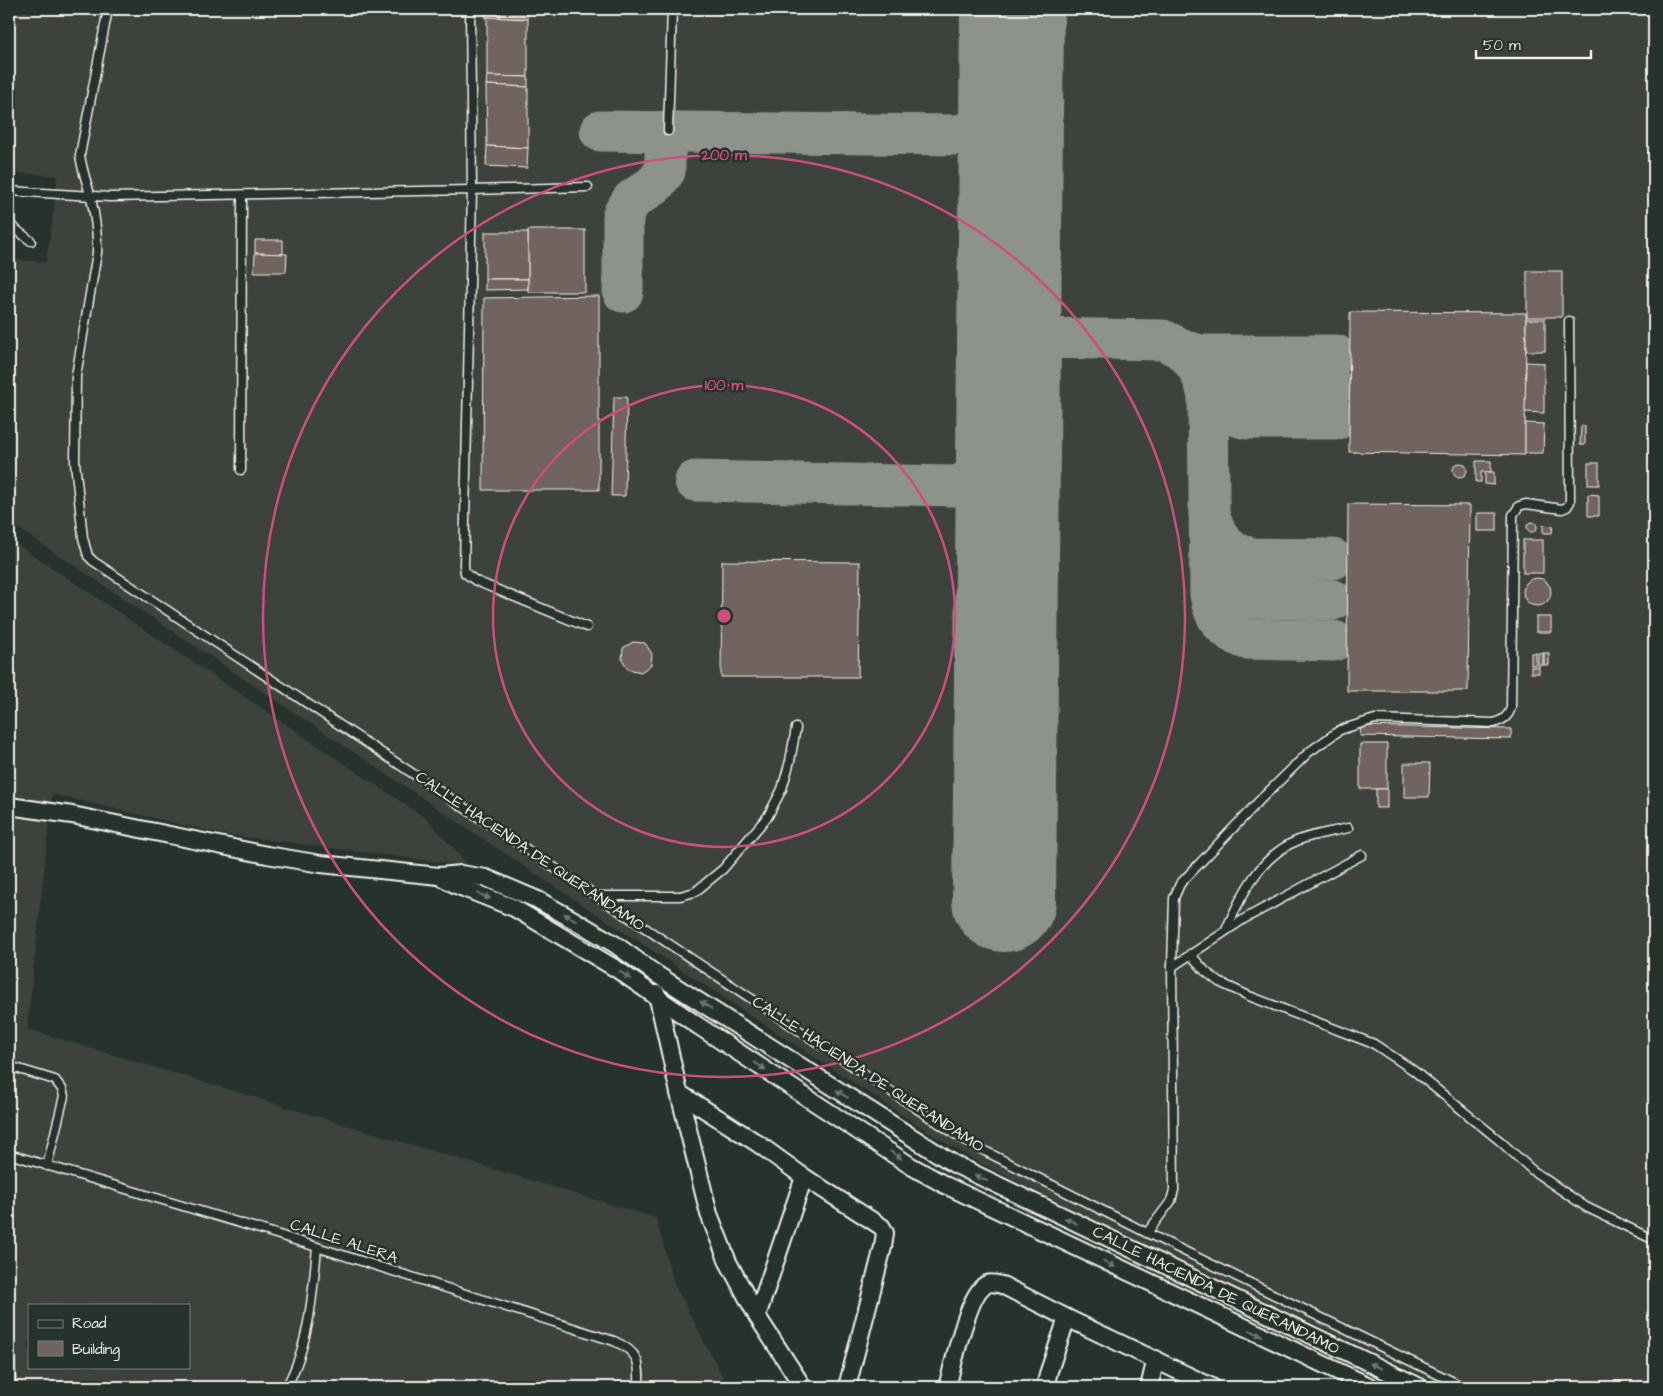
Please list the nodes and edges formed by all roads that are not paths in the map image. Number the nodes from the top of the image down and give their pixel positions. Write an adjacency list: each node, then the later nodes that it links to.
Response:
1 (108, 9): 8 (lane, CALLE HACIENDA DE QUERANDAMO)
2 (470, 9): 6 (lane)
3 (672, 9): 4 (lane)
4 (668, 131)
5 (588, 187): 6 (lane)
6 (472, 190): 9 (lane); 14 (lane)
7 (9, 191): 8 (lane)
8 (90, 196): 9 (lane); 20 (lane, CALLE HACIENDA DE QUERANDAMO)
9 (242, 196): 13 (lane)
10 (9, 224): 11 (lane)
11 (31, 241)
12 (1569, 322): 23 (lane, CALLE HACIENDA DE QUERANDAMO)
13 (241, 470)
14 (587, 627)
15 (796, 728): 20 (lane)
16 (9, 806): 19 (street, CALLE HACIENDA DE QUERANDAMO)
17 (1348, 828): 21 (lane)
18 (1362, 855): 21 (lane)
19 (439, 876): 24 (street, CALLE HACIENDA DE QUERANDAMO, one-way to 19); 25 (street, CALLE HACIENDA DE QUERANDAMO, one-way to 25)
20 (598, 896): 31 (lane, CALLE HACIENDA DE QUERANDAMO)
21 (1226, 930): 22 (lane)
22 (1190, 954): 23 (lane); 32 (lane)
23 (1172, 966): 31 (lane, CALLE HACIENDA DE QUERANDAMO)
24 (656, 974): 25 (street); 48 (street, CALLE HACIENDA DE QUERANDAMO, one-way to 24)
25 (657, 997): 27 (street); 47 (street, CALLE HACIENDA DE QUERANDAMO, one-way to 47)
26 (9, 1066): 29 (lane)
27 (679, 1093): 30 (street); 34 (street)
28 (9, 1154): 29 (lane, CALLE ALERA)
29 (47, 1166): 33 (lane, CALLE ALERA)
30 (804, 1177): 34 (street); 42 (street)
31 (1147, 1233): 49 (lane)
32 (1654, 1240)
33 (318, 1247): 39 (lane); 40 (lane, CALLE ALERA)
34 (757, 1316): 41 (street)
35 (1067, 1318): 37 (street); 43 (street); 44 (street)
36 (10, 1352): 38 (lane)
37 (1156, 1359): 45 (street); 46 (street)
38 (11, 1387)
39 (286, 1387)
40 (639, 1387)
41 (803, 1387)
42 (847, 1387)
43 (947, 1387)
44 (1046, 1387)
45 (1149, 1387)
46 (1212, 1387)
47 (1371, 1387)
48 (1420, 1387)
49 (1464, 1387)

